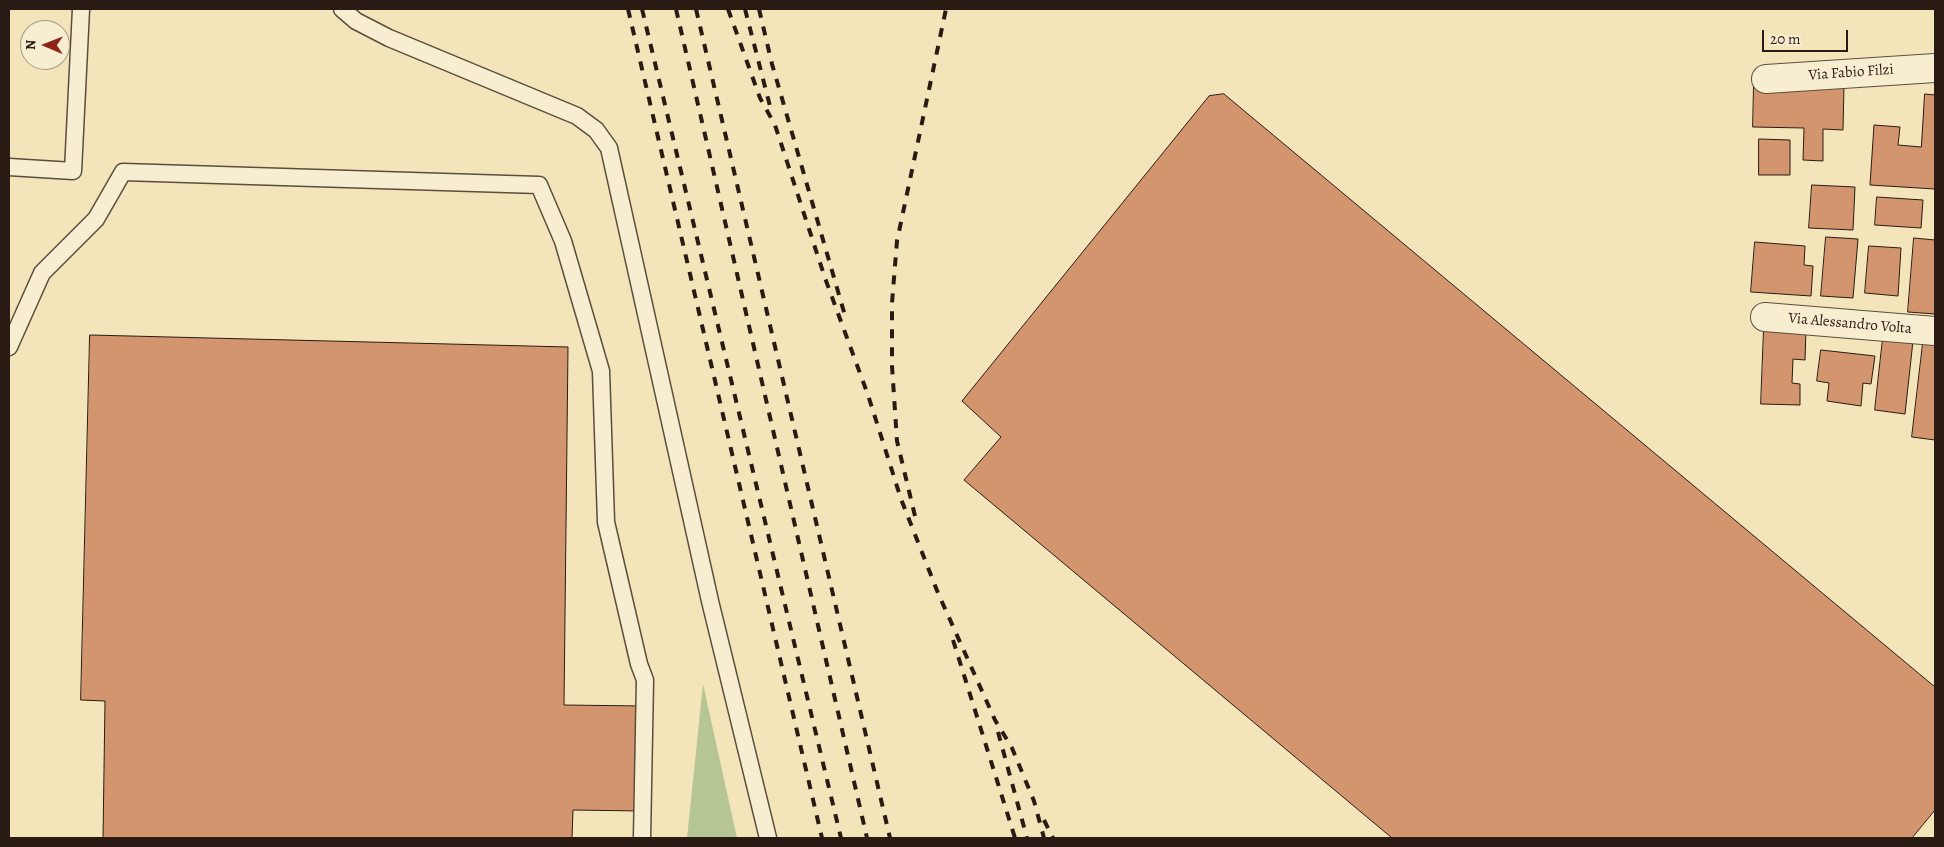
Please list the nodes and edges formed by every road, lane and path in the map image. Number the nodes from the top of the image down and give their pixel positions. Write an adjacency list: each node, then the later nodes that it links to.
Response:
1 (81, 9): 5 (lane)
2 (342, 9): 10 (lane)
3 (1935, 68): 4 (street, Via Fabio Filzi)
4 (1766, 79)
5 (9, 167)
6 (1765, 317): 7 (street, Via Alessandro Volta)
7 (1935, 331)
8 (9, 347): 9 (lane)
9 (642, 838)
10 (768, 838)

